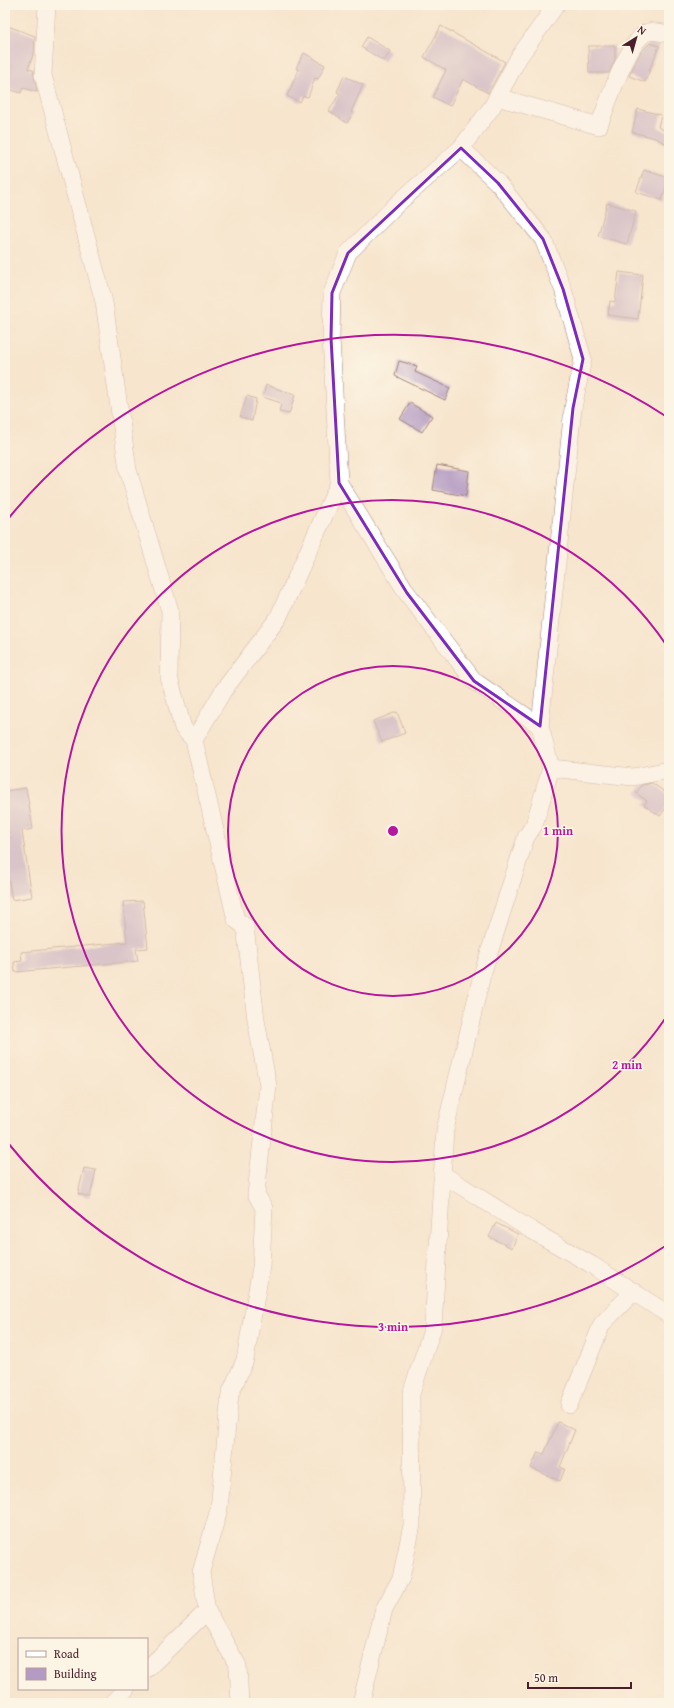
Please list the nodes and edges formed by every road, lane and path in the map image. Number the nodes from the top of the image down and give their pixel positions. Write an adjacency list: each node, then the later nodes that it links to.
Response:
1 (48, 5): 8 (street)
2 (556, 5): 4 (street)
3 (669, 34): 4 (street)
4 (497, 97): 5 (street)
5 (461, 148): 6 (street); 7 (street)
6 (339, 483): 7 (street); 8 (street)
7 (540, 726): 9 (street)
8 (194, 740): 15 (street)
9 (551, 768): 10 (street); 11 (street)
10 (669, 770)
11 (442, 1174): 12 (street); 20 (street)
12 (634, 1291): 13 (street); 14 (street)
13 (669, 1315)
14 (569, 1405)
15 (207, 1611): 16 (street); 19 (street)
16 (148, 1668)
17 (125, 1690): 18 (street)
18 (112, 1703)
19 (240, 1703)
20 (361, 1703)

